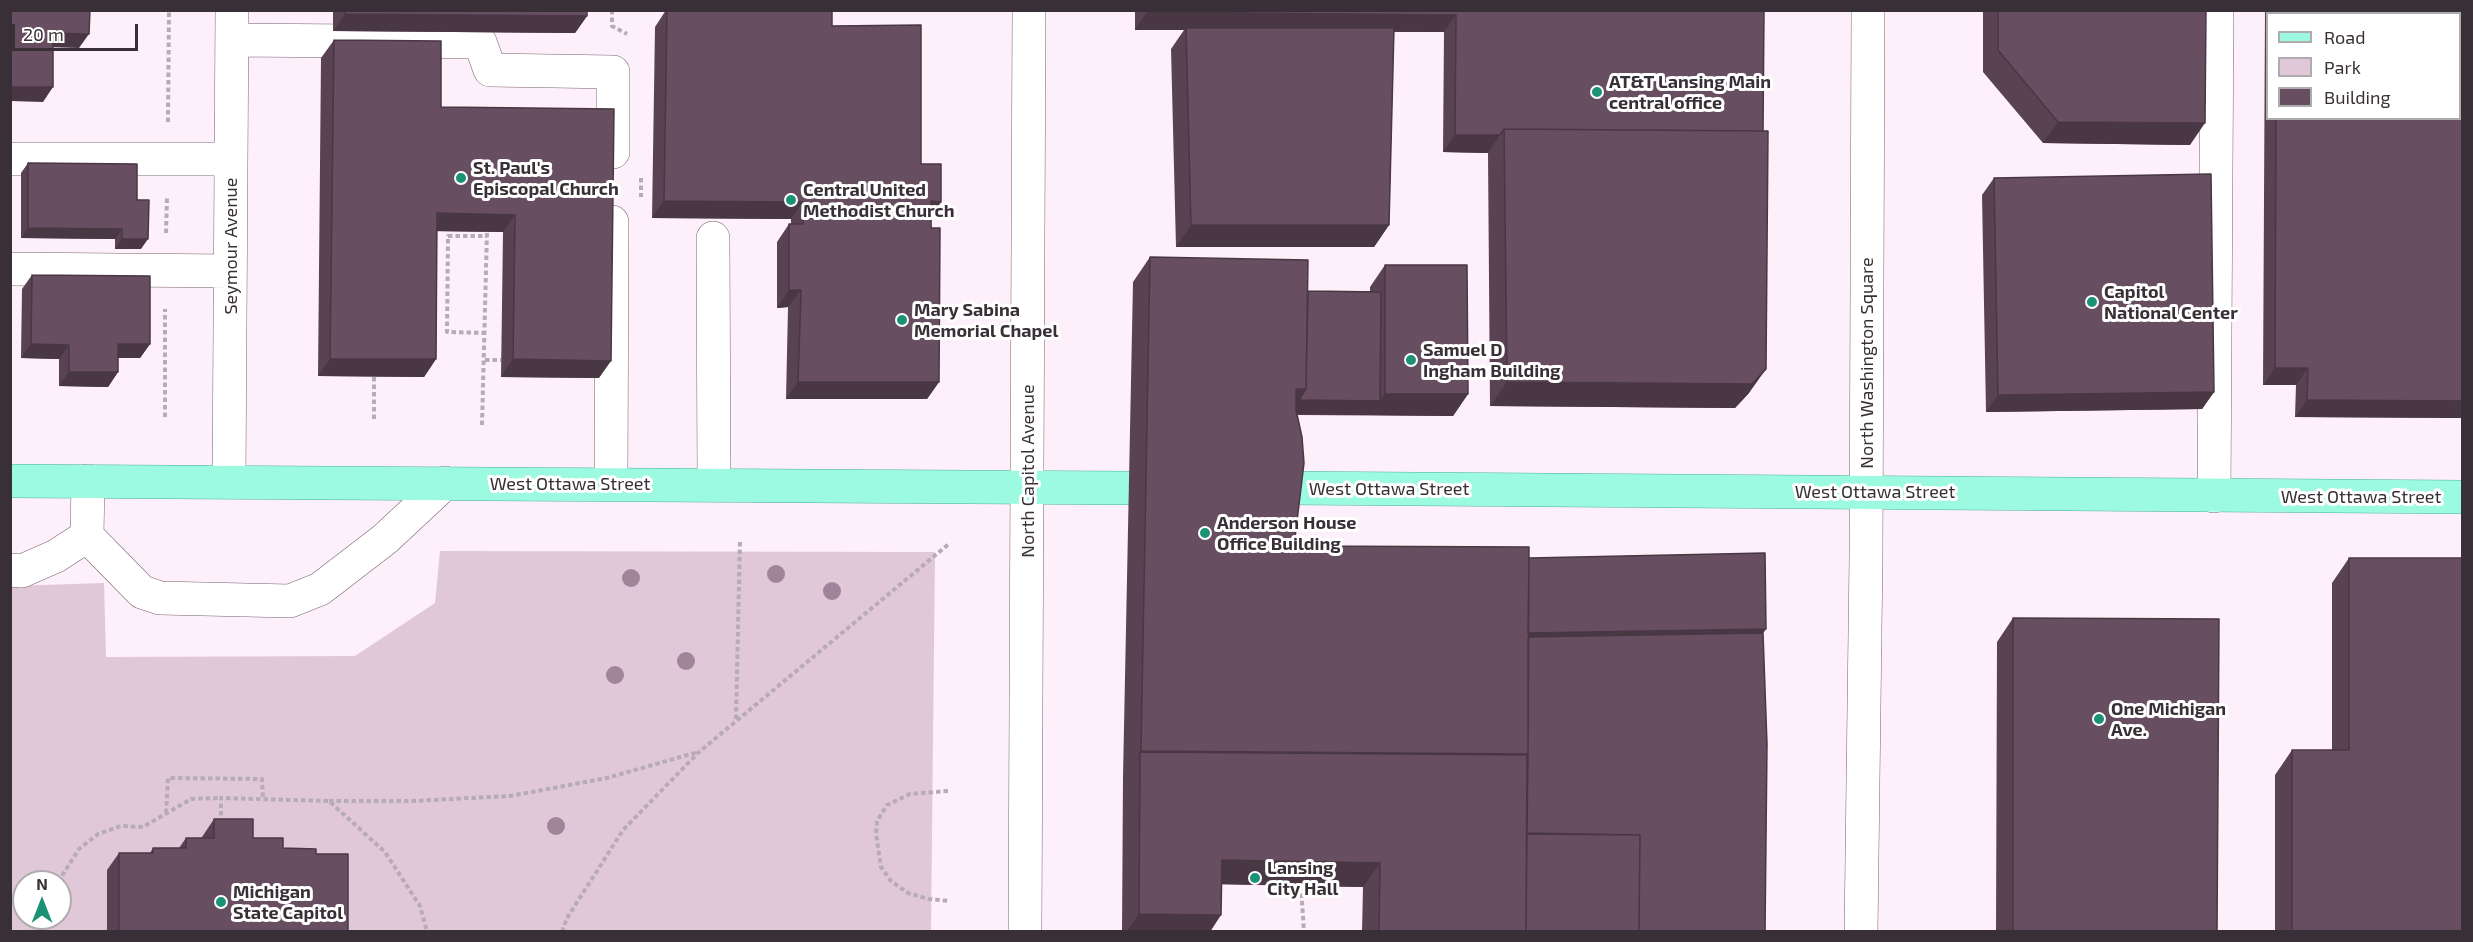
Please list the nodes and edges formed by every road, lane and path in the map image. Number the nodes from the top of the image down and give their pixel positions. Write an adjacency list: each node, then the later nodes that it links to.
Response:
1 (169, 10): 7 (path)
2 (1029, 10): 26 (street, North Capitol Avenue)
3 (1868, 10): 29 (street, North Washington Square)
4 (2217, 10): 30 (street)
5 (232, 25): 8 (street, Seymour Avenue); 24 (street)
6 (10, 159): 7 (street)
7 (167, 159): 8 (street); 11 (path)
8 (231, 159): 12 (street, Seymour Avenue)
9 (713, 238): 25 (street)
10 (10, 269): 11 (street)
11 (166, 270): 12 (street); 17 (path)
12 (230, 271): 22 (street, Seymour Avenue)
13 (486, 333): 13 (path); 14 (path)
14 (485, 360): 15 (path); 19 (path)
15 (501, 360)
16 (374, 377): 18 (path)
17 (165, 417)
18 (374, 421)
19 (482, 425)
20 (10, 481): 21 (main road, West Ottawa Street)
21 (88, 481): 22 (main road, West Ottawa Street); 32 (street)
22 (230, 482): 23 (main road, West Ottawa Street)
23 (445, 483): 24 (main road, West Ottawa Street); 32 (street)
24 (611, 484): 25 (main road, West Ottawa Street)
25 (714, 485): 26 (main road, West Ottawa Street)
26 (1028, 487): 27 (main road, West Ottawa Street); 49 (street, North Capitol Avenue)
27 (1129, 488)
28 (1287, 488): 29 (main road, West Ottawa Street)
29 (1866, 492): 30 (main road, West Ottawa Street); 51 (street, North Washington Square)
30 (2214, 496): 31 (main road, West Ottawa Street)
31 (2463, 497)
32 (87, 536): 35 (street)
33 (740, 540): 36 (path)
34 (950, 543): 36 (path)
35 (10, 570)
36 (736, 719): 37 (path)
37 (699, 752): 41 (path); 48 (path)
38 (948, 791): 46 (path)
39 (221, 798): 40 (path); 42 (path); 43 (path)
40 (263, 798): 41 (path); 42 (path)
41 (329, 801): 47 (path)
42 (166, 814): 44 (path)
43 (221, 827)
44 (66, 870)
45 (1301, 886): 50 (path)
46 (949, 901)
47 (427, 932)
48 (562, 932)
49 (1025, 932)
50 (1304, 932)
51 (1860, 932)

